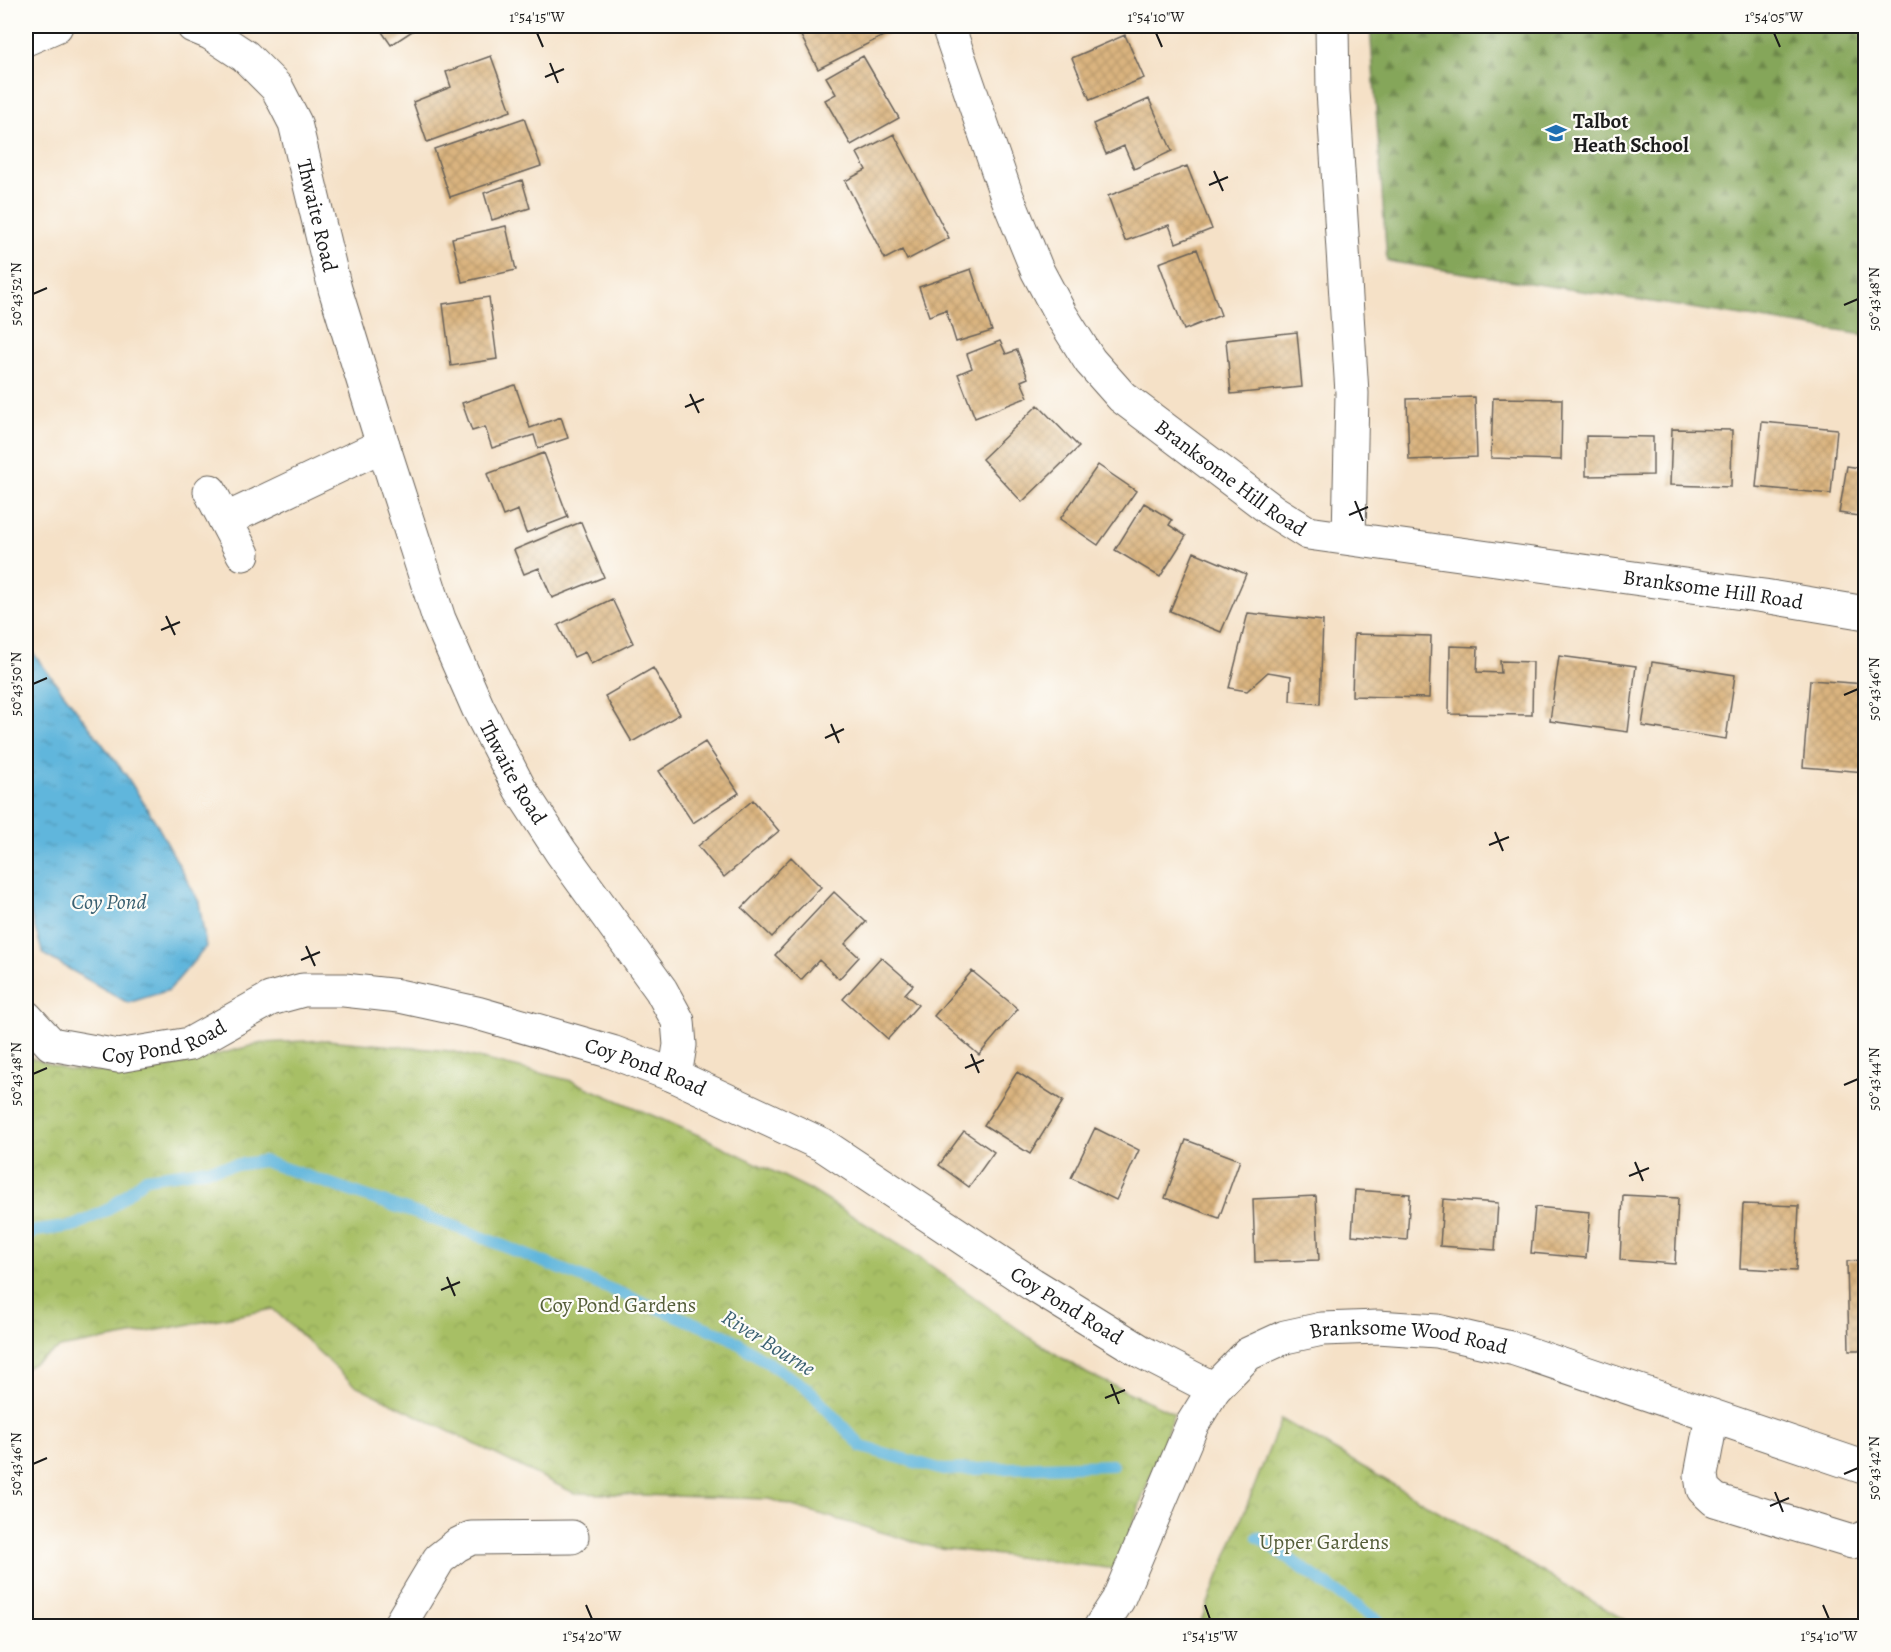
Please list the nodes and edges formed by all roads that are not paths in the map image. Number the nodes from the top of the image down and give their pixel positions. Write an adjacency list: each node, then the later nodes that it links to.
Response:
1 (56, 26): 5 (street)
2 (193, 26): 6 (street, Thwaite Road)
3 (948, 26): 9 (street, Branksome Hill Road)
4 (1332, 26): 9 (street)
5 (26, 39)
6 (383, 446): 8 (street); 13 (street, Thwaite Road)
7 (210, 491): 8 (street)
8 (225, 520): 10 (street)
9 (1349, 538): 11 (street, Branksome Hill Road)
10 (243, 554)
11 (1866, 613)
12 (26, 1017): 13 (street, Coy Pond Road)
13 (675, 1076): 14 (street, Coy Pond Road)
14 (1214, 1389): 15 (street, Branksome Wood Road); 20 (street, Branksome Wood Road)
15 (1712, 1416): 16 (street, Branksome Wood Road); 18 (street)
16 (1866, 1468)
17 (572, 1537): 19 (street)
18 (1866, 1538)
19 (399, 1626)
20 (1101, 1626)

